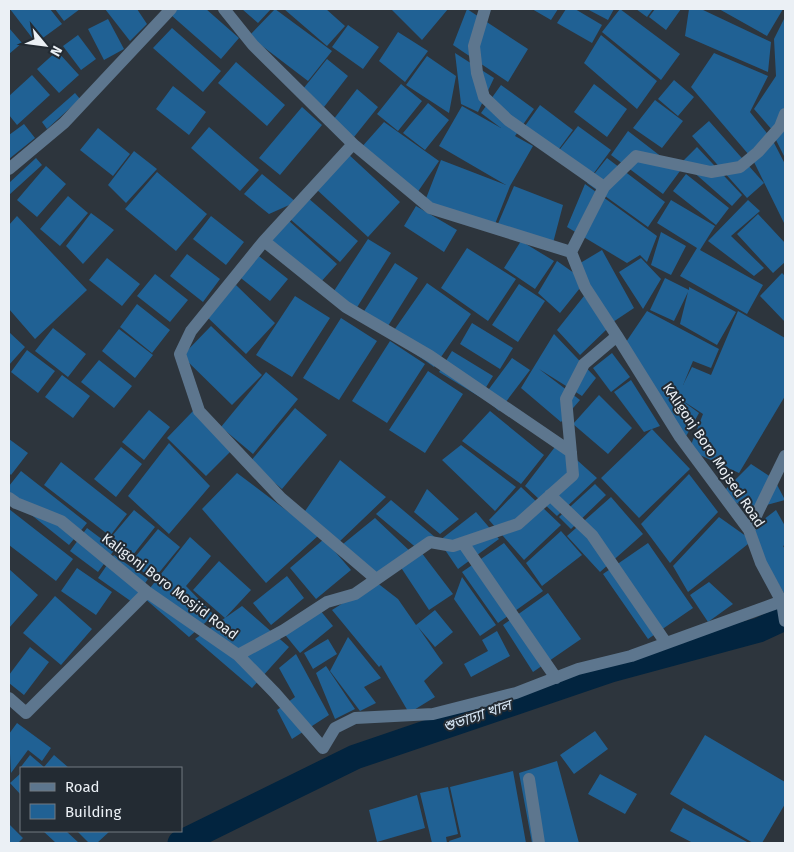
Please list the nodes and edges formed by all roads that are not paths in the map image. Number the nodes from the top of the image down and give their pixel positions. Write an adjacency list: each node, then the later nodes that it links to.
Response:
1 (171, 9): 6 (street)
2 (224, 9): 5 (street)
3 (484, 9): 7 (street)
4 (785, 114): 7 (street)
5 (353, 144): 8 (street); 9 (street)
6 (9, 169)
7 (604, 187): 9 (street)
8 (264, 241): 11 (street); 17 (street)
9 (570, 252): 10 (street, KAligonj Boro Mojsed Road)
10 (616, 336): 11 (street); 15 (street, KAligonj Boro Mojsed Road)
11 (571, 452): 13 (street, Kaligonj Boro Mosjid Road)
12 (785, 456): 15 (street)
13 (550, 496): 16 (street, Kaligonj Boro Mosjid Road); 21 (street)
14 (9, 498): 18 (street, Kaligonj Boro Mosjid Road)
15 (750, 530): 19 (street, KAligonj Boro Mojsed Road)
16 (463, 543): 17 (street, Kaligonj Boro Mosjid Road); 23 (street)
17 (376, 579): 22 (street, Kaligonj Boro Mosjid Road)
18 (148, 592): 22 (street, Kaligonj Boro Mosjid Road); 24 (street)
19 (783, 601): 20 (street, KAligonj Boro Mojsed Road); 21 (street)
20 (785, 621)
21 (666, 643): 23 (street)
22 (238, 655): 23 (street, Kaligonj Boro Mosjid Road)
23 (556, 678)
24 (9, 698)
25 (529, 779): 26 (street)
26 (539, 843)

